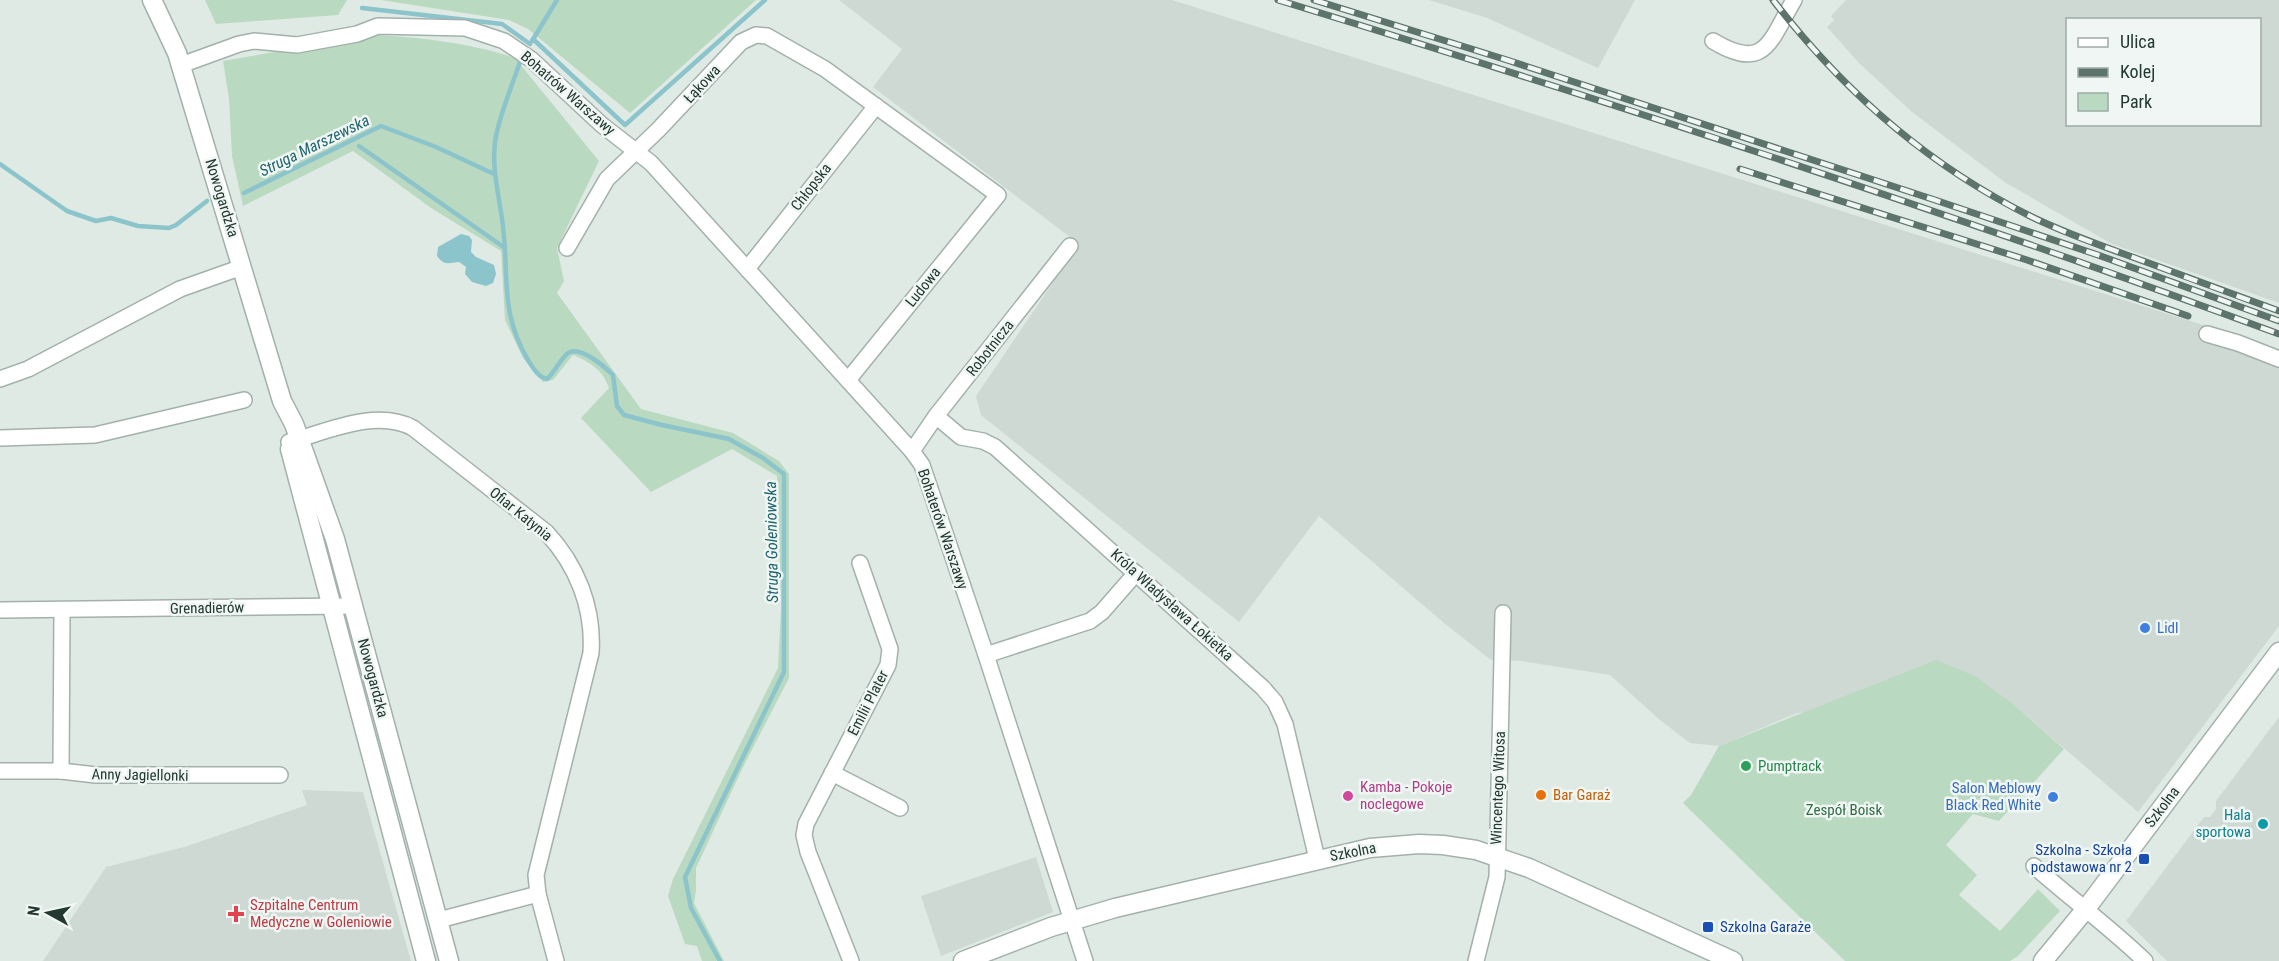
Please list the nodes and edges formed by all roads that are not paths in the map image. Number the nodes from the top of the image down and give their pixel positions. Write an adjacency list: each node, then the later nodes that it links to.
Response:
1 (152, 0): 4 (street, Nowogardzka)
2 (1794, 0): 3 (street)
3 (1713, 41)
4 (181, 65): 6 (street, Bohatrów Warszawy); 10 (street, Nowogardzka)
5 (876, 106): 6 (street, Łąkowa); 7 (street, Łąkowa); 11 (street, Chłopska)
6 (637, 151): 9 (street, Łąkowa); 11 (street, Bohaterów Warszawy)
7 (998, 195): 15 (street, Ludowa)
8 (1070, 246): 17 (street, Robotnicza)
9 (567, 248)
10 (242, 267): 14 (street); 19 (street, Nowogardzka)
11 (747, 268): 15 (street, Bohaterów Warszawy)
12 (2207, 334): 13 (street)
13 (2279, 359)
14 (0, 379)
15 (848, 380): 20 (street, Bohaterów Warszawy)
16 (244, 400): 18 (street)
17 (936, 416): 20 (street, Robotnicza); 22 (street, Króla Władysława Łokietka)
18 (0, 438)
19 (294, 441): 23 (street, Nowogardzka); 24 (street, Nowogardzka); 38 (street, Ofiar Katynia)
20 (912, 450): 29 (street, Bohaterów Warszawy)
21 (860, 563): 32 (street, Emilii Plater)
22 (1136, 573): 29 (street); 36 (street, Króla Władysława Łokietka)
23 (353, 606): 24 (street, Grenadierów); 40 (street, Nowogardzka)
24 (332, 607): 26 (street, Grenadierów); 42 (street, Nowogardzka)
25 (0, 610): 26 (street, Grenadierów)
26 (62, 610): 31 (street)
27 (1503, 613): 35 (street, Wincentego Witosa)
28 (2279, 652): 39 (street, Szkolna)
29 (986, 655): 41 (street, Bohaterów Warszawy)
30 (0, 771): 31 (street, Anny Jagiellonki)
31 (61, 771): 33 (street, Anny Jagiellonki)
32 (832, 773): 34 (street); 45 (street, Emilii Plater)
33 (280, 775)
34 (900, 808)
35 (1496, 856): 36 (street, Szkolna); 48 (street, Wincentego Witosa); 49 (street, Szkolna)
36 (1317, 859): 41 (street, Szkolna)
37 (2034, 866): 39 (street)
38 (538, 894): 40 (street); 44 (street, Ofiar Katynia)
39 (2085, 910): 50 (street, Szkolna); 51 (street)
40 (439, 920): 43 (street, Nowogardzka)
41 (1072, 920): 46 (street, Szkolna); 47 (street, Bohaterów Warszawy)
42 (426, 961)
43 (449, 961)
44 (556, 961)
45 (851, 961)
46 (963, 961)
47 (1085, 961)
48 (1476, 961)
49 (1733, 961)
50 (2043, 961)
51 (2145, 961)

